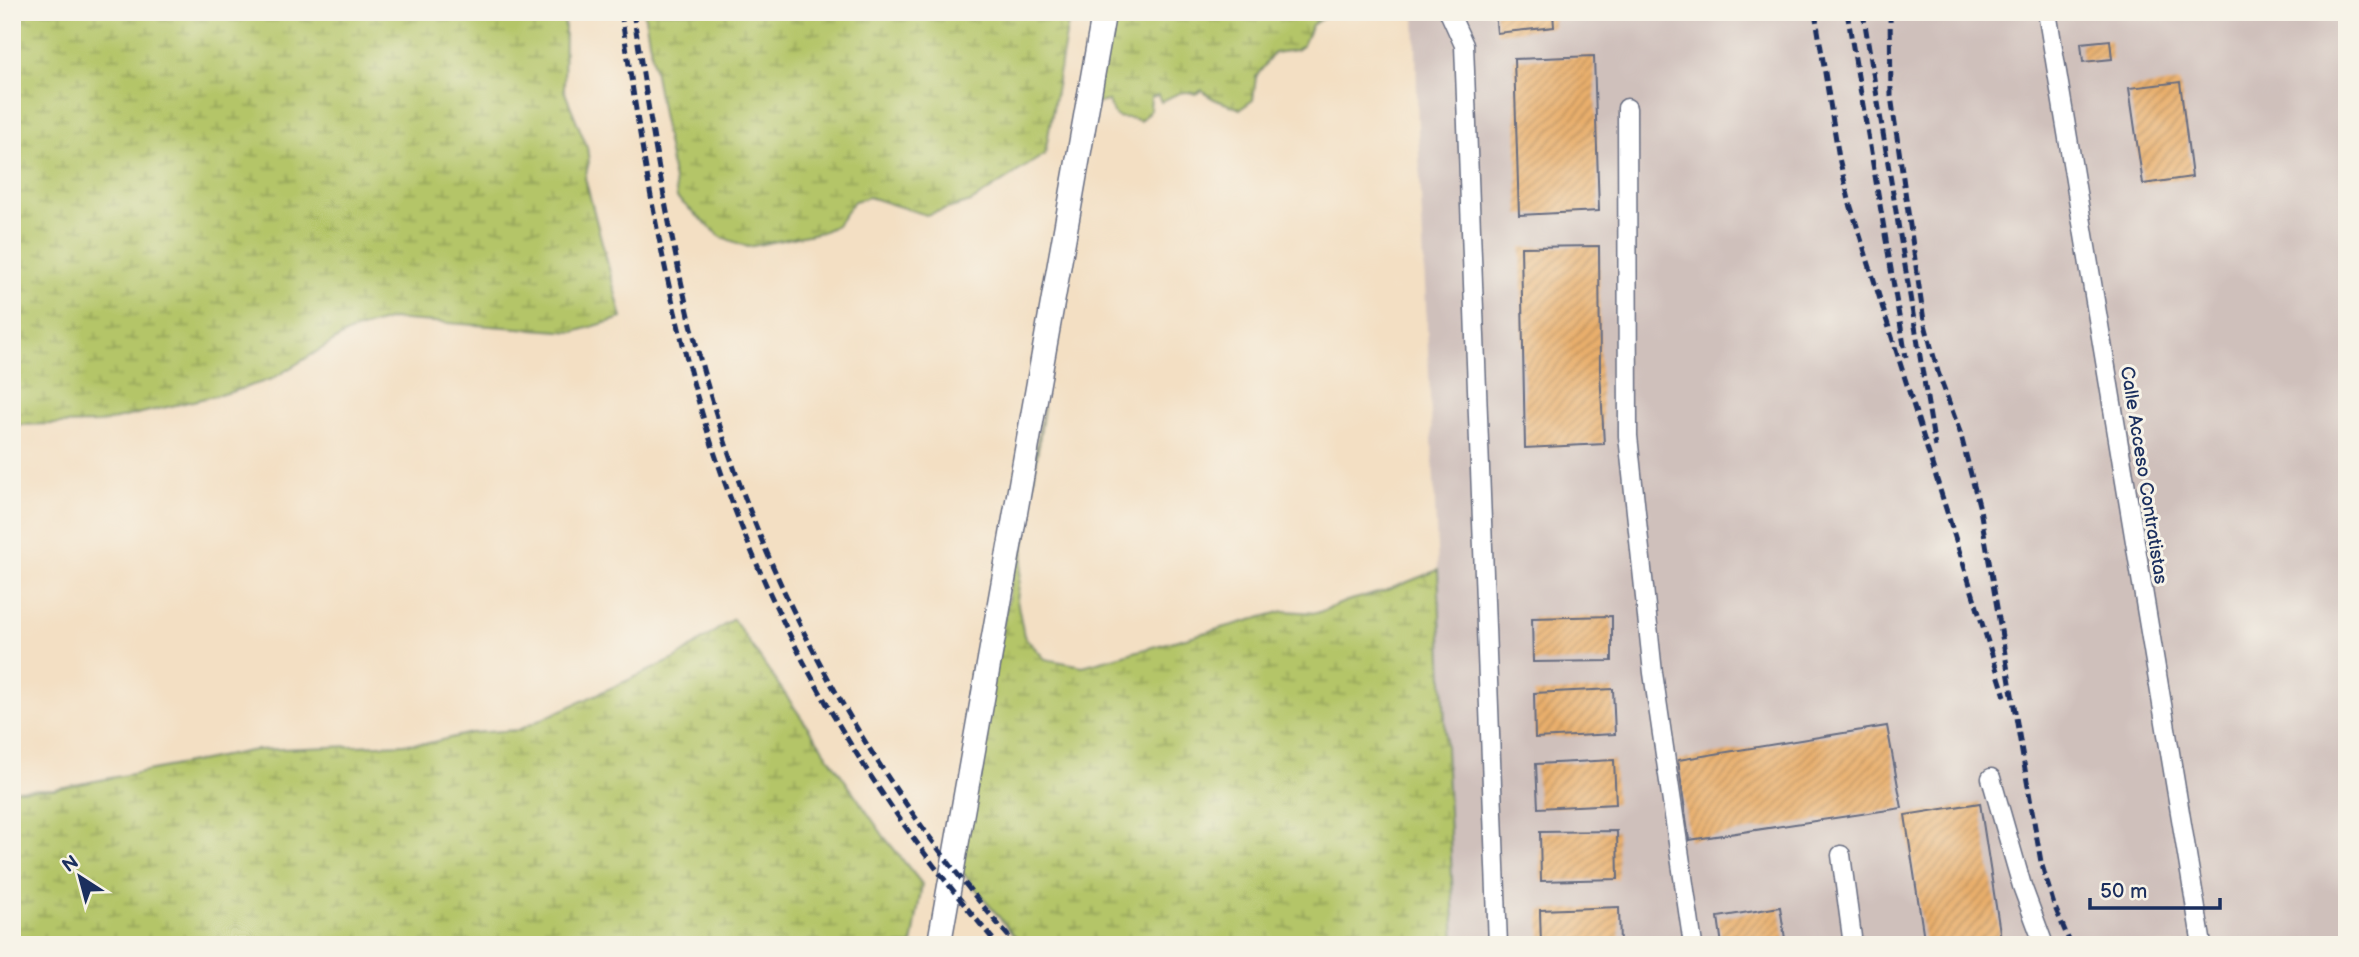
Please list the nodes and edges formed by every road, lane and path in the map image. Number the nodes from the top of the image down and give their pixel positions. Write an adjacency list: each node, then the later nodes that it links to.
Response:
1 (1104, 12): 7 (main road)
2 (1449, 12): 8 (street)
3 (2047, 12): 12 (street, Calle Acceso Contratistas)
4 (1627, 108): 9 (street)
5 (1991, 778): 11 (street)
6 (1841, 855): 10 (street)
7 (939, 945)
8 (1498, 945)
9 (1693, 945)
10 (1853, 945)
11 (2044, 945)
12 (2202, 945)

